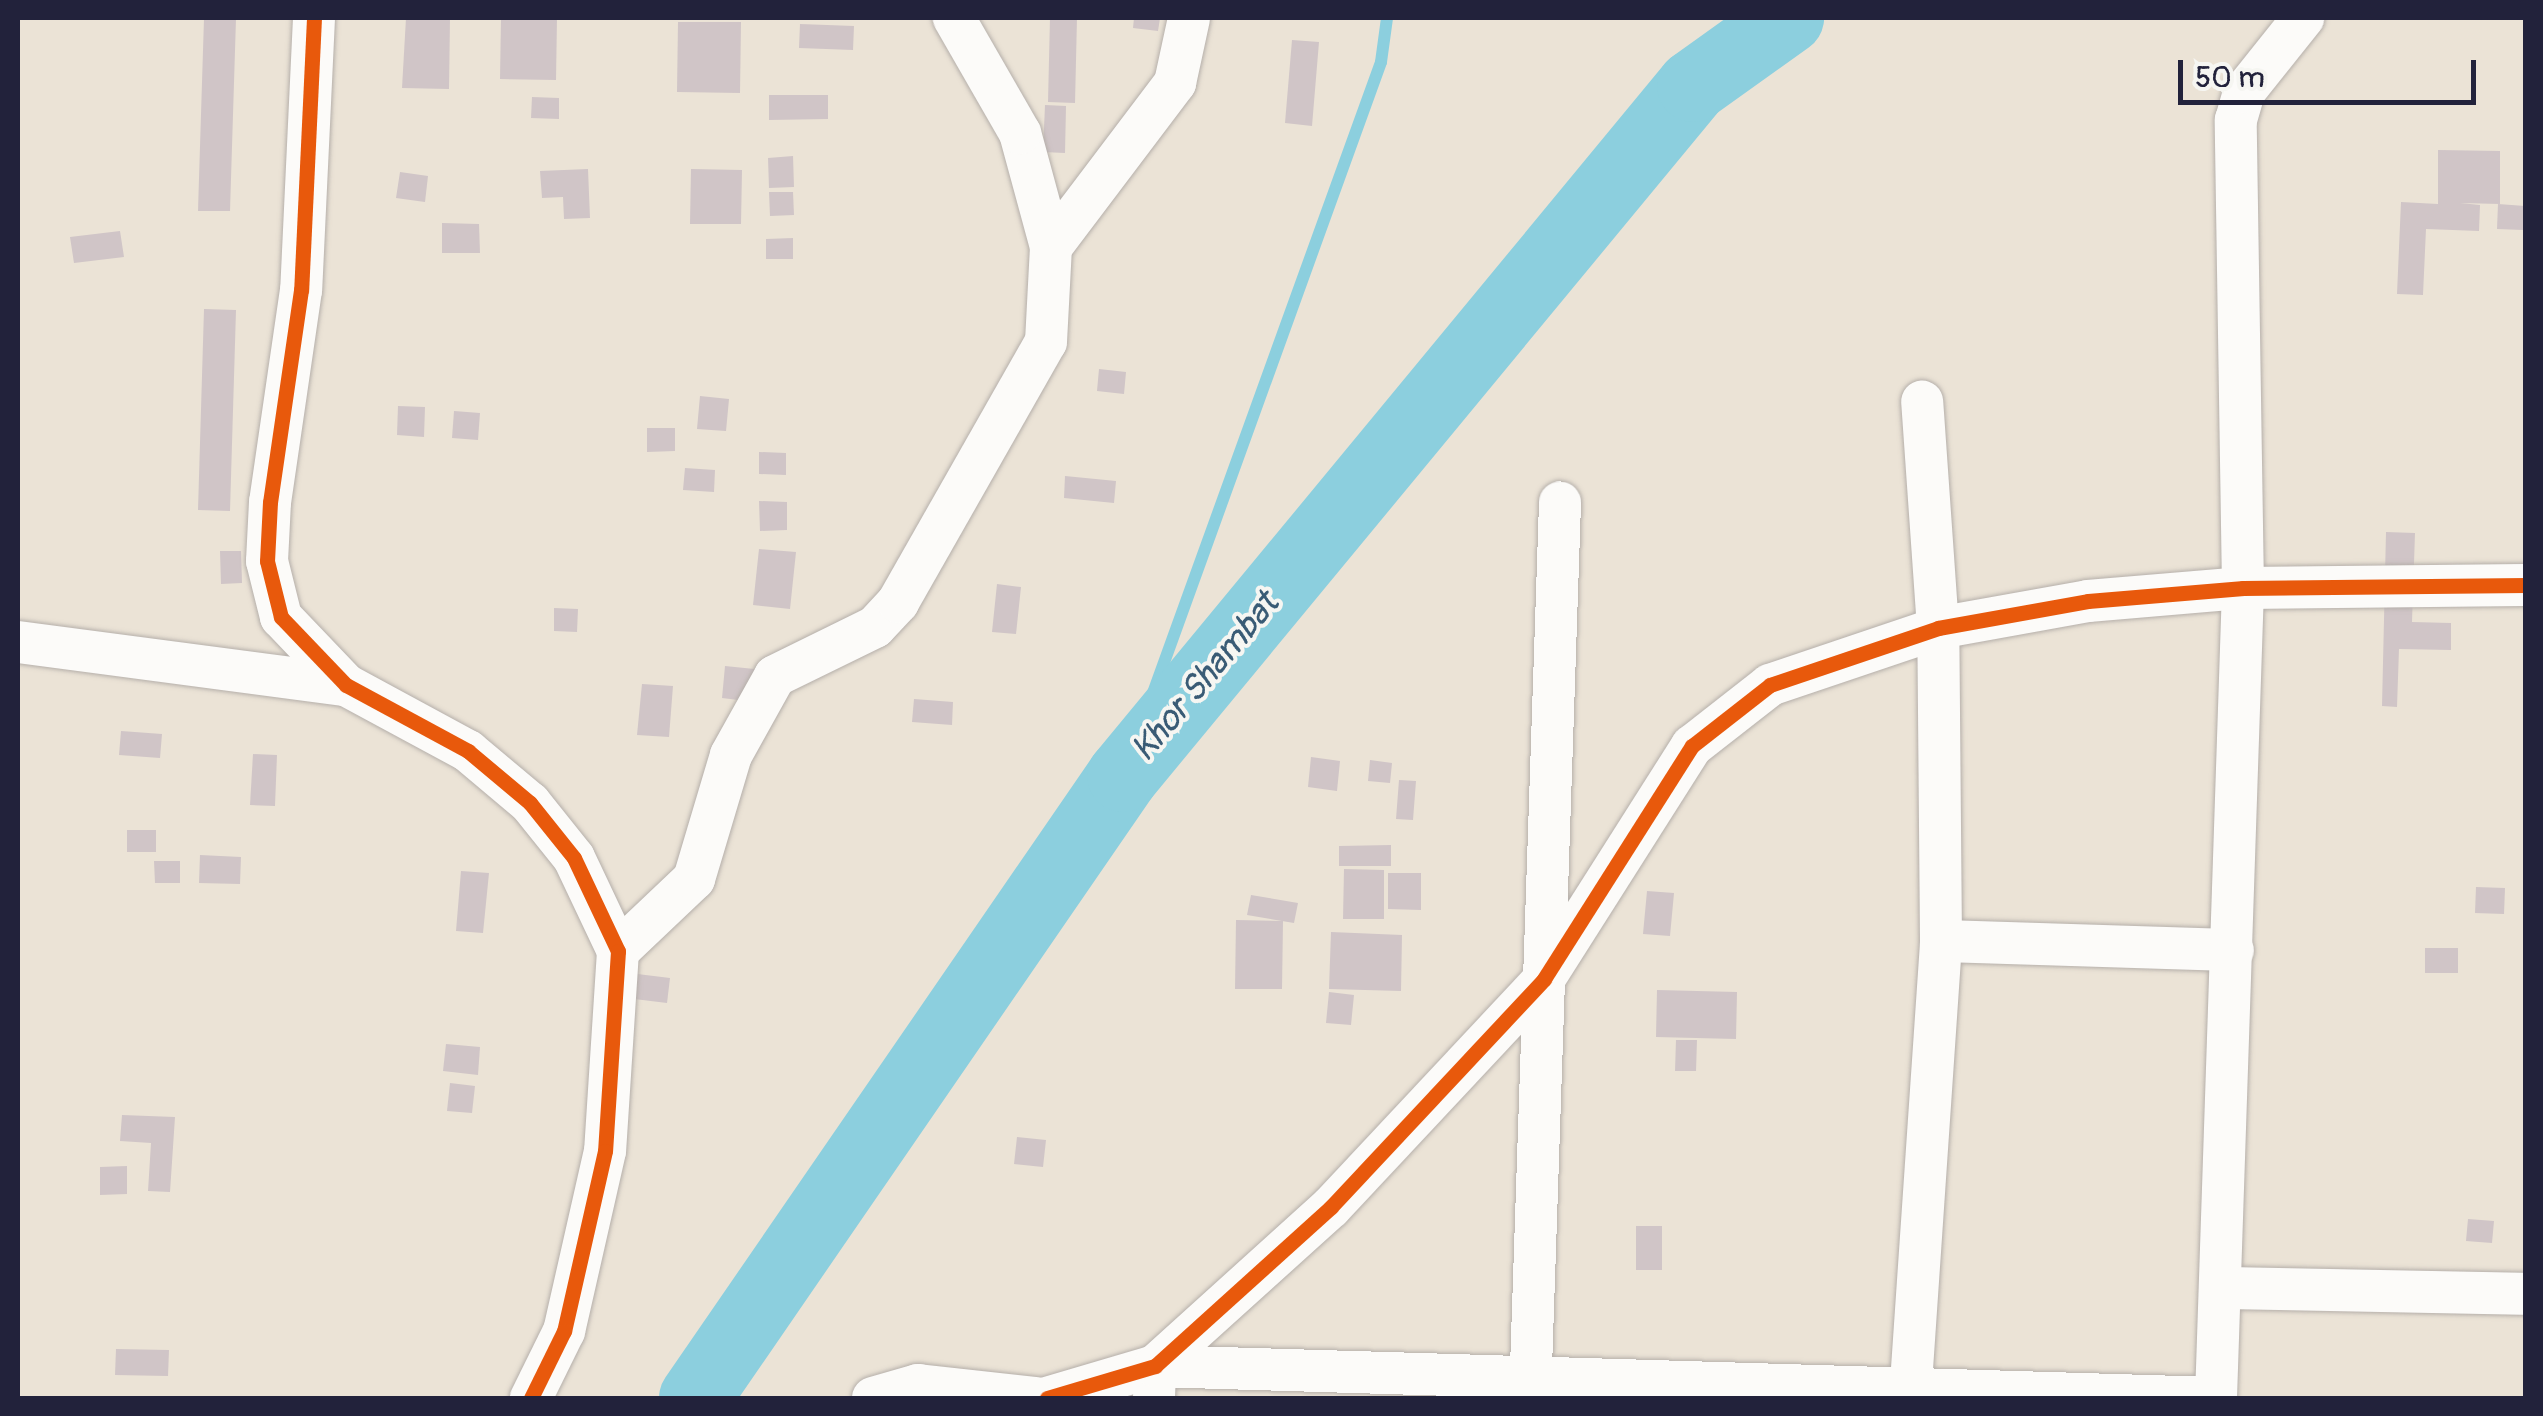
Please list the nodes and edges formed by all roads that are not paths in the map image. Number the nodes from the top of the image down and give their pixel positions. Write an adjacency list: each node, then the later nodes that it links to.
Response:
1 (314, 18): 12 (street)
2 (954, 18): 5 (street)
3 (1188, 18): 5 (street)
4 (2303, 18): 9 (street)
5 (1051, 247): 15 (street)
6 (1922, 402): 10 (street)
7 (1560, 503): 16 (street)
8 (2526, 584): 9 (street)
9 (2243, 588): 10 (street); 14 (street)
10 (1938, 628): 13 (street); 16 (street)
11 (18, 642): 12 (street)
12 (346, 685): 15 (street)
13 (1941, 942): 14 (street); 21 (street)
14 (2233, 950): 17 (street)
15 (618, 951): 22 (street)
16 (1544, 979): 19 (street); 20 (street)
17 (2224, 1288): 18 (street); 26 (street)
18 (2526, 1294)
19 (1154, 1382): 20 (street); 25 (street)
20 (1531, 1386): 21 (street)
21 (1910, 1390): 26 (street)
22 (531, 1398)
23 (873, 1398): 24 (street)
24 (1036, 1398)
25 (1047, 1398)
26 (2216, 1398)

